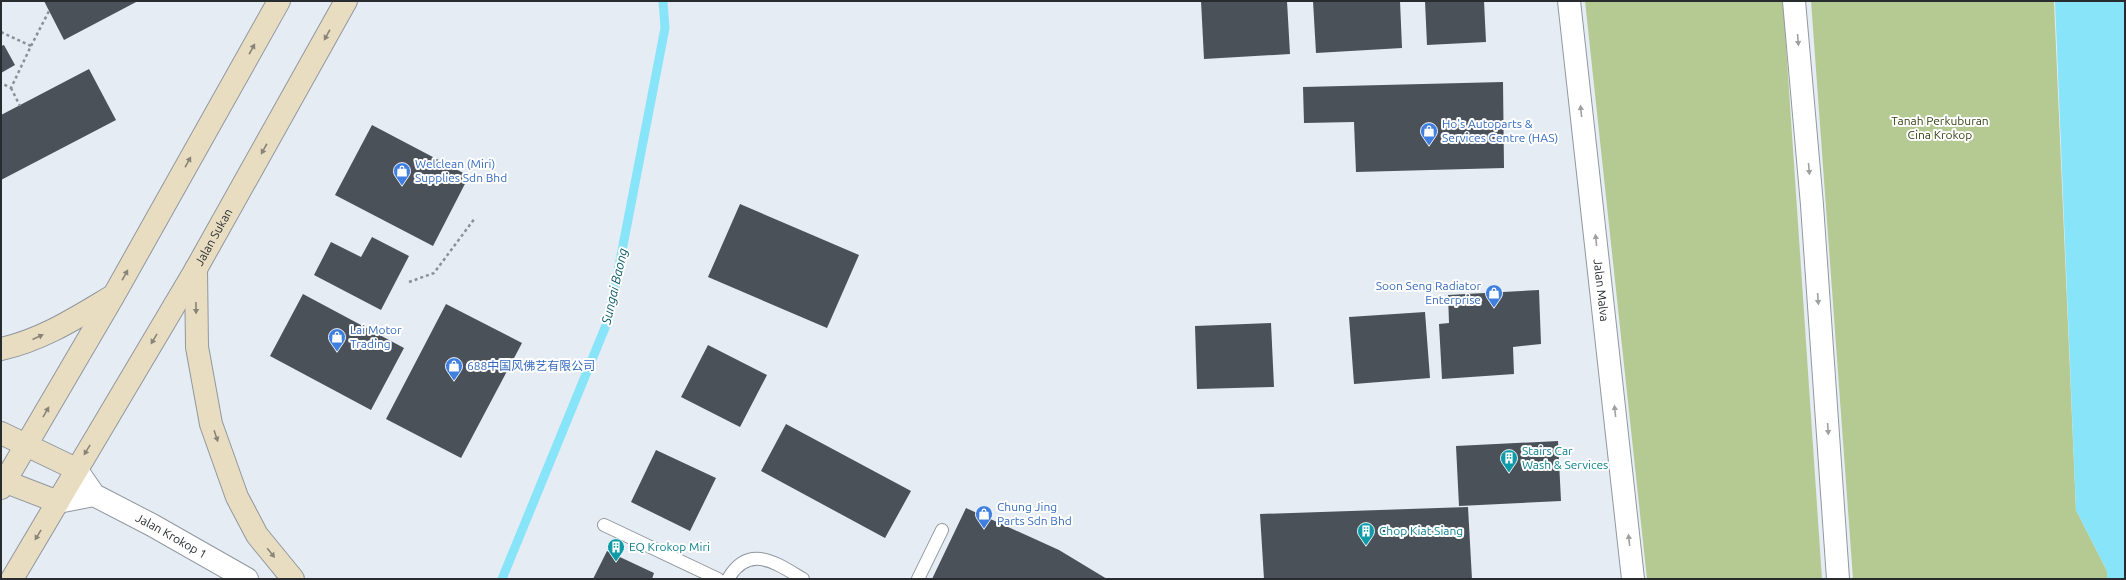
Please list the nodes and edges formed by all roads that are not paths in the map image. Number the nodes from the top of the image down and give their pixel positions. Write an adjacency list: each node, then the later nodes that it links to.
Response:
1 (278, 1): 6 (main road, one-way to 1)
2 (346, 1): 5 (main road, Jalan Sukan, one-way to 5)
3 (1569, 1): 23 (street, Jalan Malva, one-way to 3)
4 (1794, 1): 24 (street, one-way to 24)
5 (196, 269): 10 (main road, Jalan Sukan, one-way to 10); 18 (main road, one-way to 18)
6 (114, 296): 7 (main road, one-way to 6); 9 (main road, one-way to 6)
7 (1, 349)
8 (1, 433): 9 (main road)
9 (26, 446): 10 (main road); 11 (main road)
10 (76, 469): 12 (street); 13 (main road, Jalan Sukan)
11 (2, 483): 13 (main road)
12 (94, 495): 13 (street); 17 (street, Jalan Krokop 1)
13 (58, 502): 16 (main road, Jalan Sukan, one-way to 16)
14 (604, 524): 19 (lane)
15 (942, 530): 22 (lane)
16 (12, 579)
17 (247, 579)
18 (292, 579)
19 (718, 579)
20 (728, 579): 21 (lane)
21 (803, 579)
22 (918, 579)
23 (1633, 579)
24 (1838, 579)

